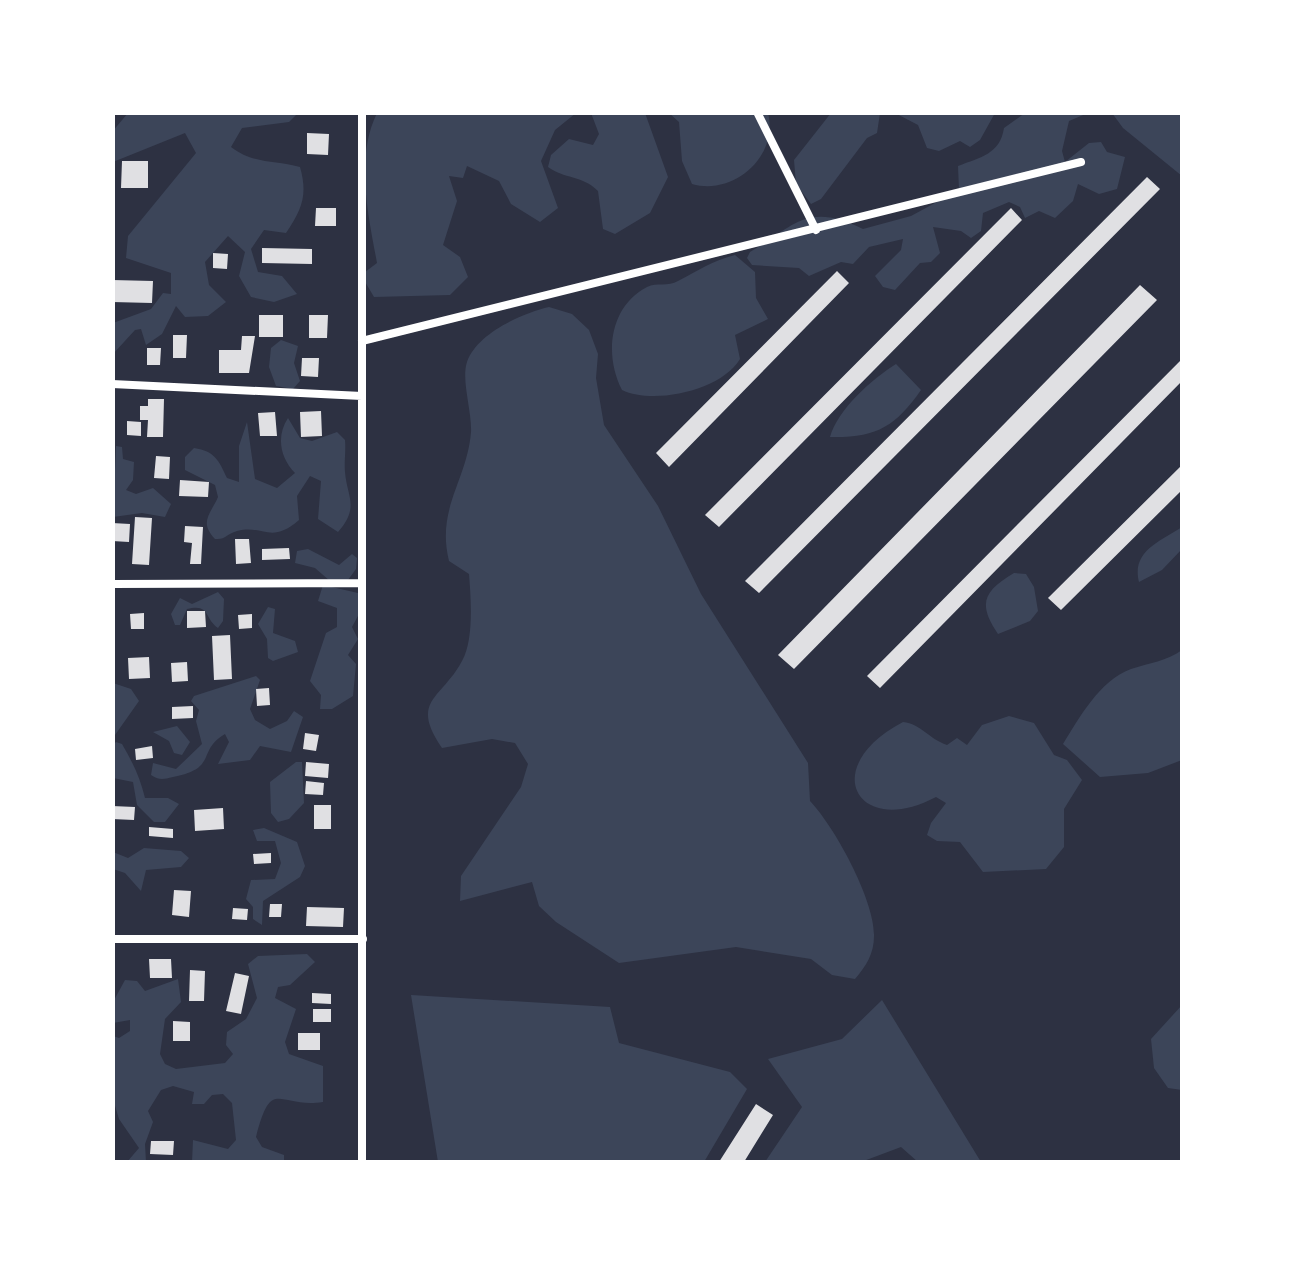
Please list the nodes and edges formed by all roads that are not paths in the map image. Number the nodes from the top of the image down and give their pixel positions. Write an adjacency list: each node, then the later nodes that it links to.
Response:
1 (362, 112): 5 (street)
2 (757, 112): 4 (street)
3 (1081, 162): 4 (street)
4 (816, 230): 5 (street)
5 (362, 341): 7 (street)
6 (112, 384): 7 (street)
7 (362, 396): 9 (street)
8 (112, 584): 9 (street)
9 (362, 584): 11 (street)
10 (112, 939): 11 (street)
11 (363, 939): 12 (street)
12 (362, 1162)

